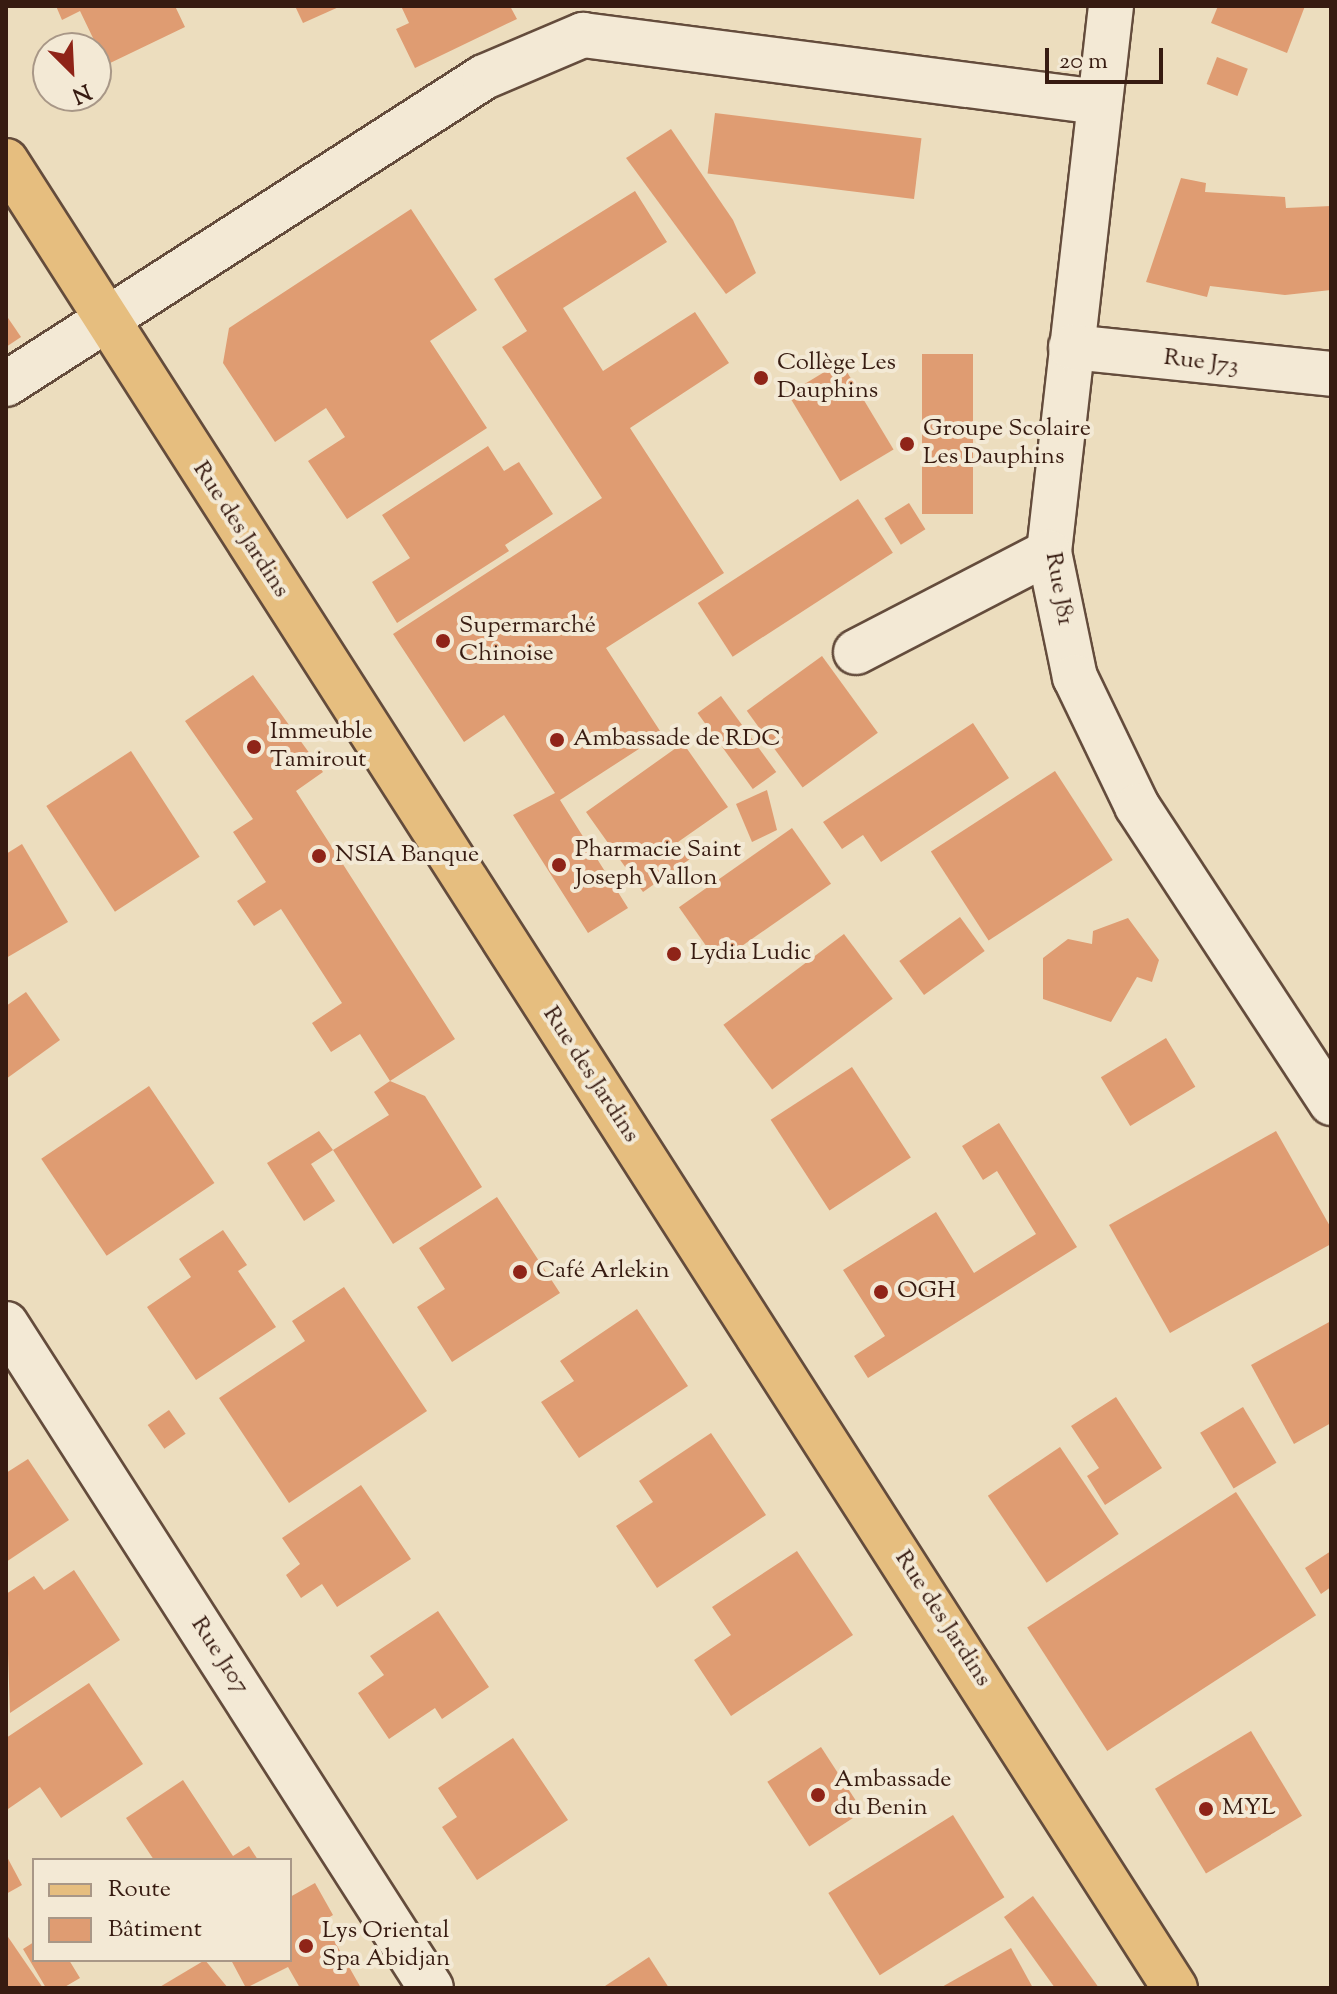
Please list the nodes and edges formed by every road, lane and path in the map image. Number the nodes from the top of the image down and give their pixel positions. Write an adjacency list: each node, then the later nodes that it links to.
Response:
1 (1111, 6): 3 (street, Rue J81)
2 (580, 20): 3 (street); 5 (street)
3 (1098, 102): 6 (street, Rue J81)
4 (6, 161): 5 (main road, Rue des Jardins)
5 (105, 320): 8 (street); 14 (main road, Rue des Jardins)
6 (1071, 347): 7 (street, Rue J73); 9 (street, Rue J81)
7 (1331, 374)
8 (6, 384)
9 (1049, 552): 10 (street); 11 (street, Rue J81)
10 (856, 652)
11 (1331, 1103)
12 (6, 1324): 13 (street, Rue J107)
13 (431, 1988)
14 (1175, 1988)

